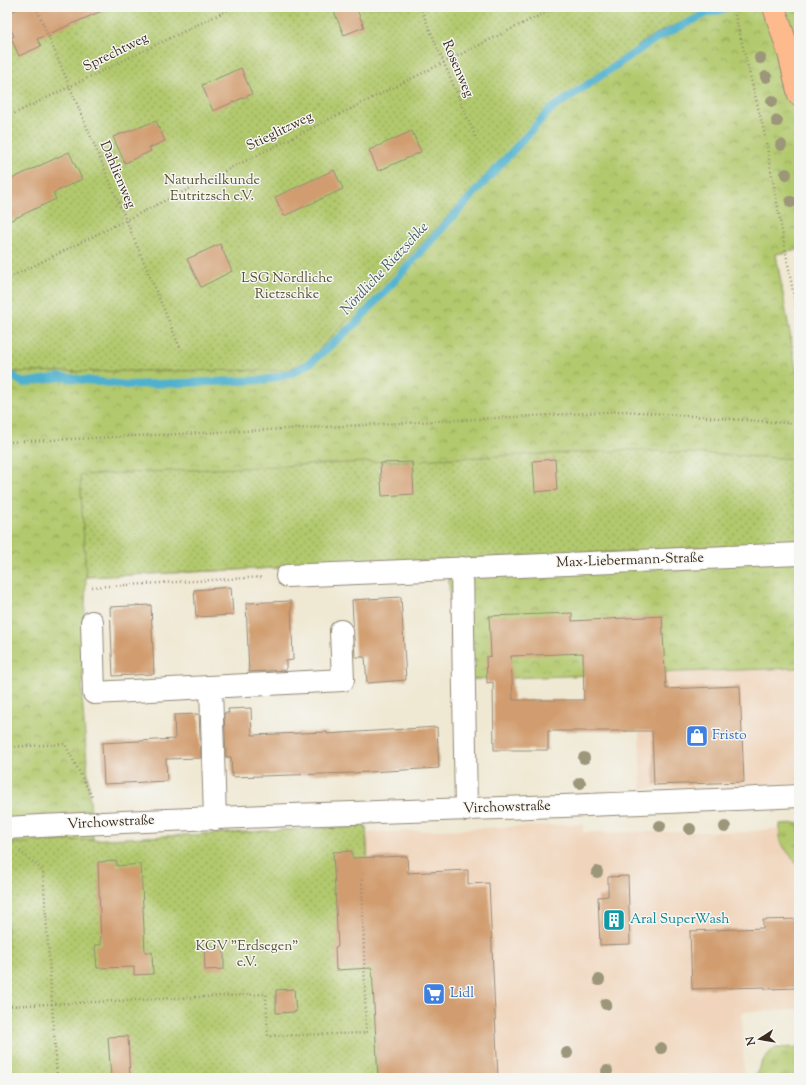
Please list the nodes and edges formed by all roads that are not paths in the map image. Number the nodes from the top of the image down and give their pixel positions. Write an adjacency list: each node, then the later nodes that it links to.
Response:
1 (774, 7): 2 (main road)
2 (799, 95)
3 (799, 554): 4 (street, Max-Liebermann-Straße)
4 (462, 568): 5 (street, Max-Liebermann-Straße); 10 (street)
5 (287, 576)
6 (92, 622): 8 (street)
7 (341, 630): 8 (street)
8 (211, 687): 11 (street)
9 (799, 796): 10 (street, Virchowstraße)
10 (466, 810): 11 (street, Virchowstraße)
11 (215, 819): 12 (street, Virchowstraße)
12 (7, 828)

